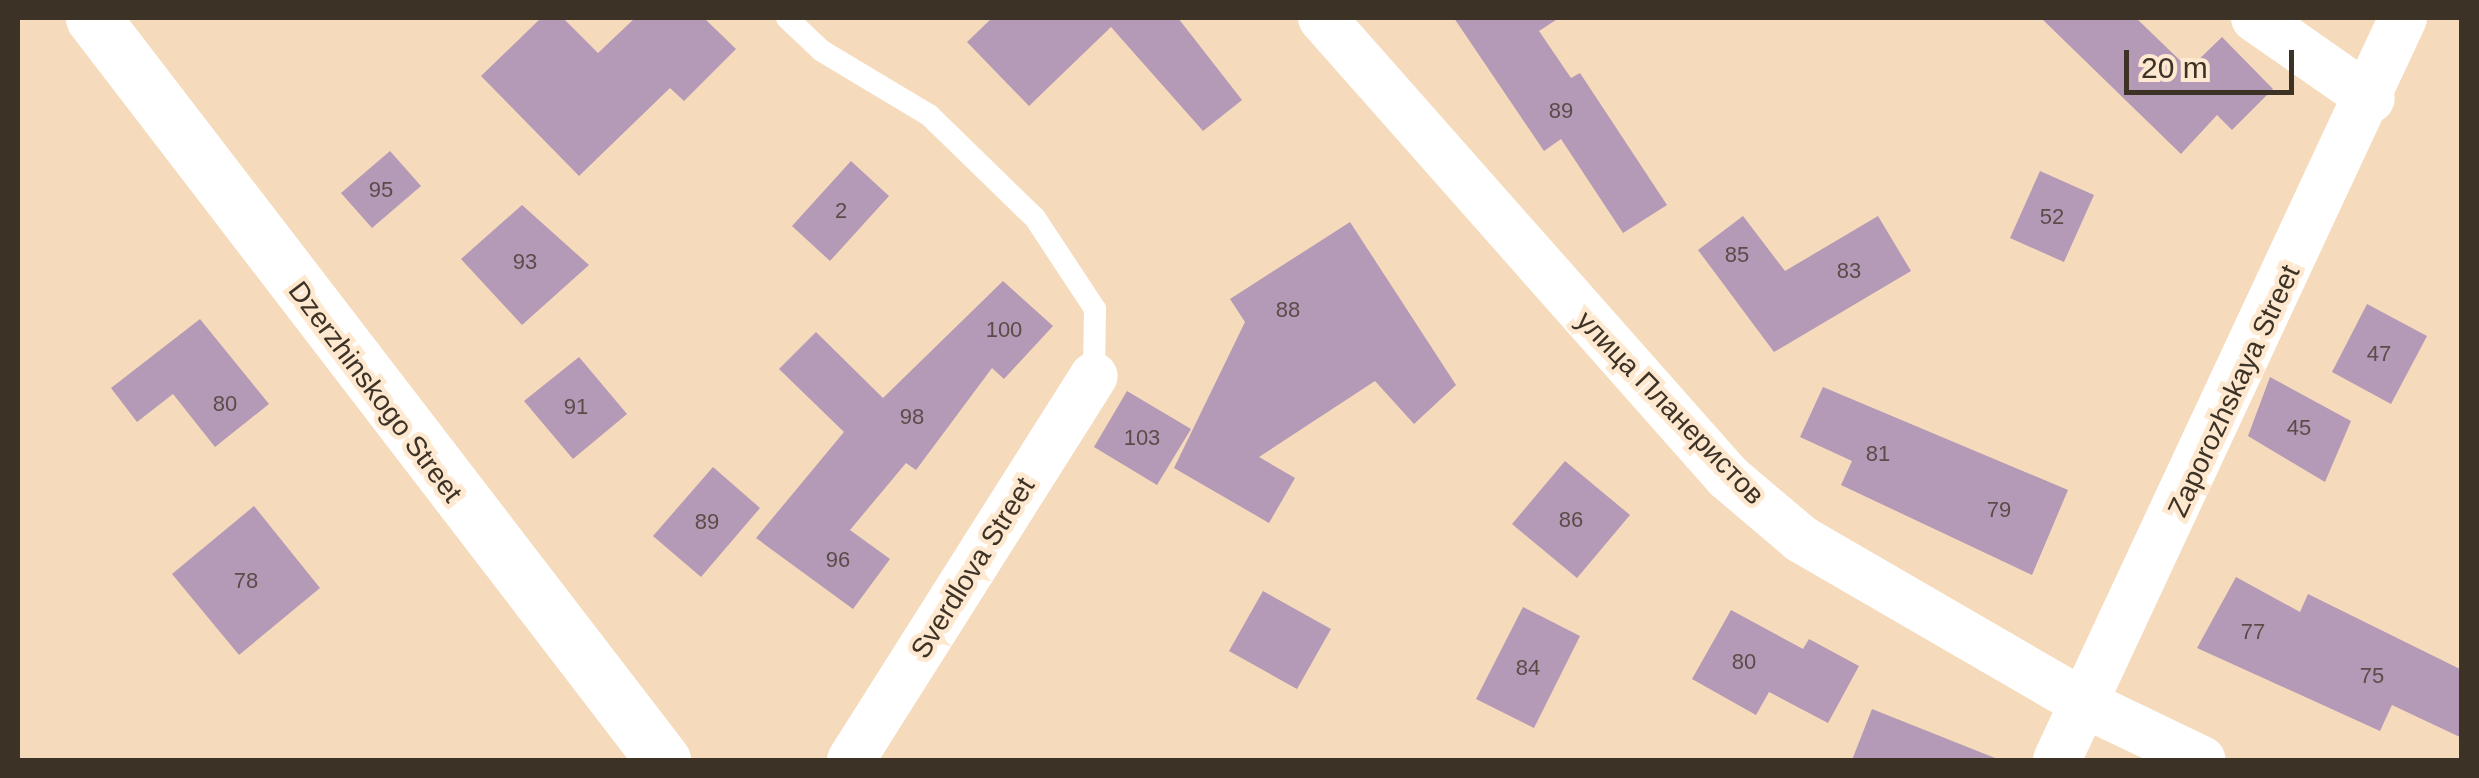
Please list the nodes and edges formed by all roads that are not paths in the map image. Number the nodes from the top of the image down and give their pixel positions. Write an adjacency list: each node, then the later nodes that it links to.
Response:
1 (93, 18): 9 (street, Dzerzhinskogo Street)
2 (786, 18): 7 (lane)
3 (1322, 18): 8 (street, улица Планеристов)
4 (2254, 18): 6 (street)
5 (2403, 18): 6 (street, Zaporozhskaya Street)
6 (2371, 99): 8 (street, Zaporozhskaya Street)
7 (1094, 376): 10 (street, Sverdlova Street)
8 (2087, 705): 11 (street, Zaporozhskaya Street); 12 (street, улица Планеристов)
9 (663, 760)
10 (851, 760)
11 (2057, 760)
12 (2202, 760)

